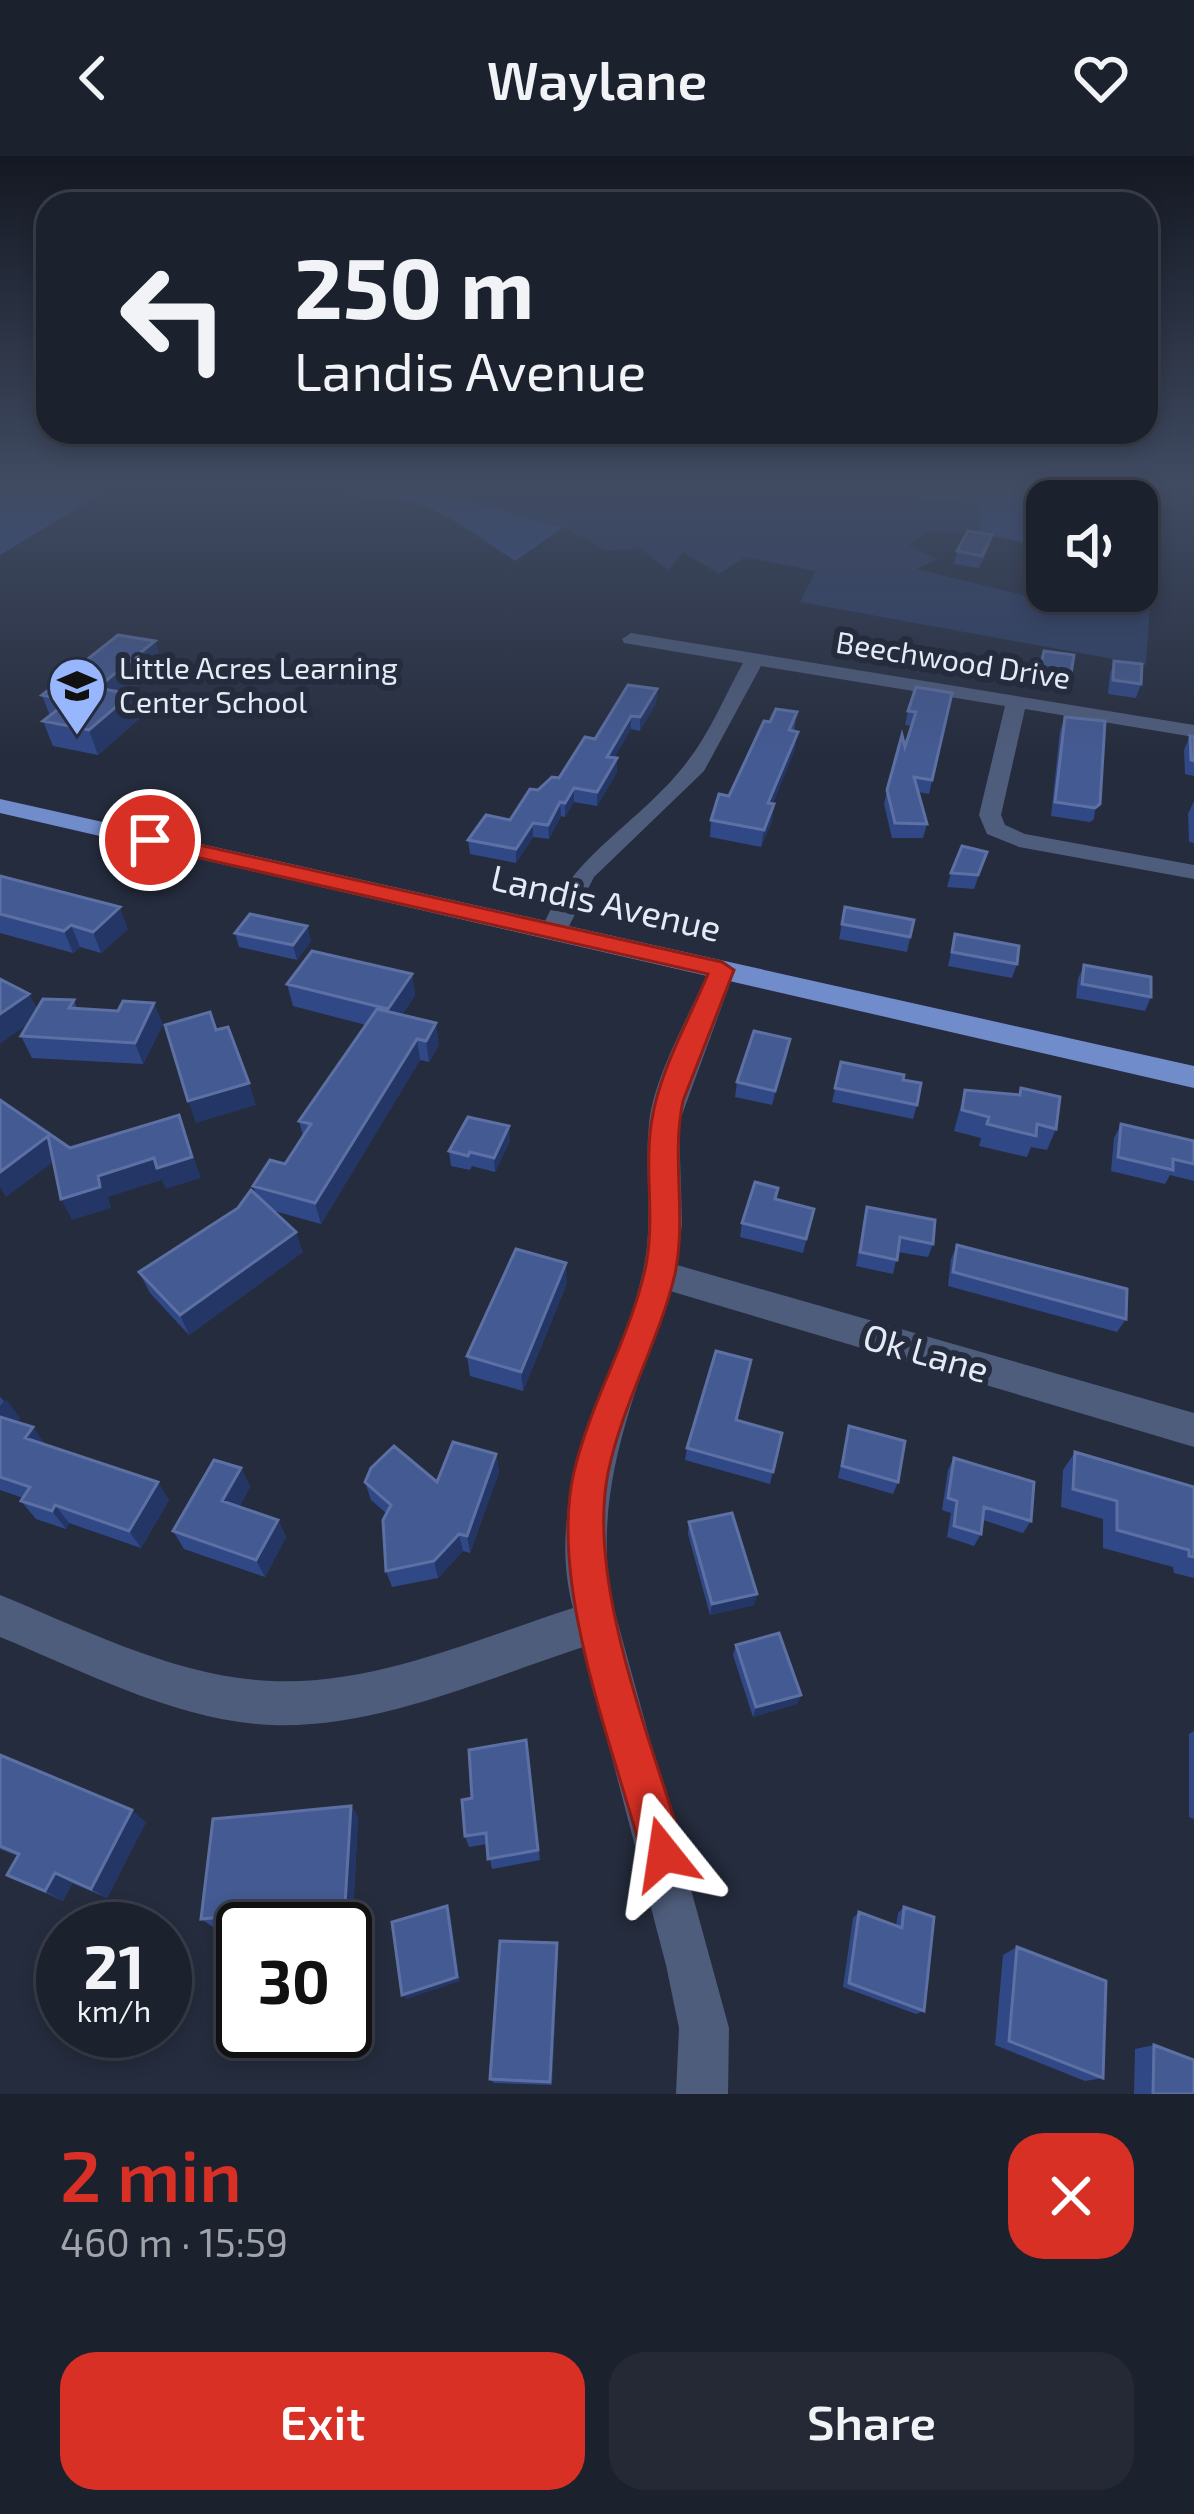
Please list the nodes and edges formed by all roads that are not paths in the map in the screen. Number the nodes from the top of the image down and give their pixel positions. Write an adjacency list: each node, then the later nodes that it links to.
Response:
1 (631, 639): 2 (street, Beechwood Drive)
2 (755, 659): 3 (street, Beechwood Drive); 7 (street)
3 (1016, 702): 4 (street, Beechwood Drive); 6 (street)
4 (1194, 731)
5 (0, 806): 7 (main road, Landis Avenue)
6 (1194, 872)
7 (554, 932): 8 (main road, Landis Avenue)
8 (722, 970): 9 (main road, Landis Avenue); 10 (street)
9 (1194, 1077)
10 (659, 1274): 11 (street, Ok Lane); 13 (street)
11 (1194, 1430)
12 (0, 1616): 13 (street)
13 (598, 1621): 14 (street)
14 (707, 2092)

